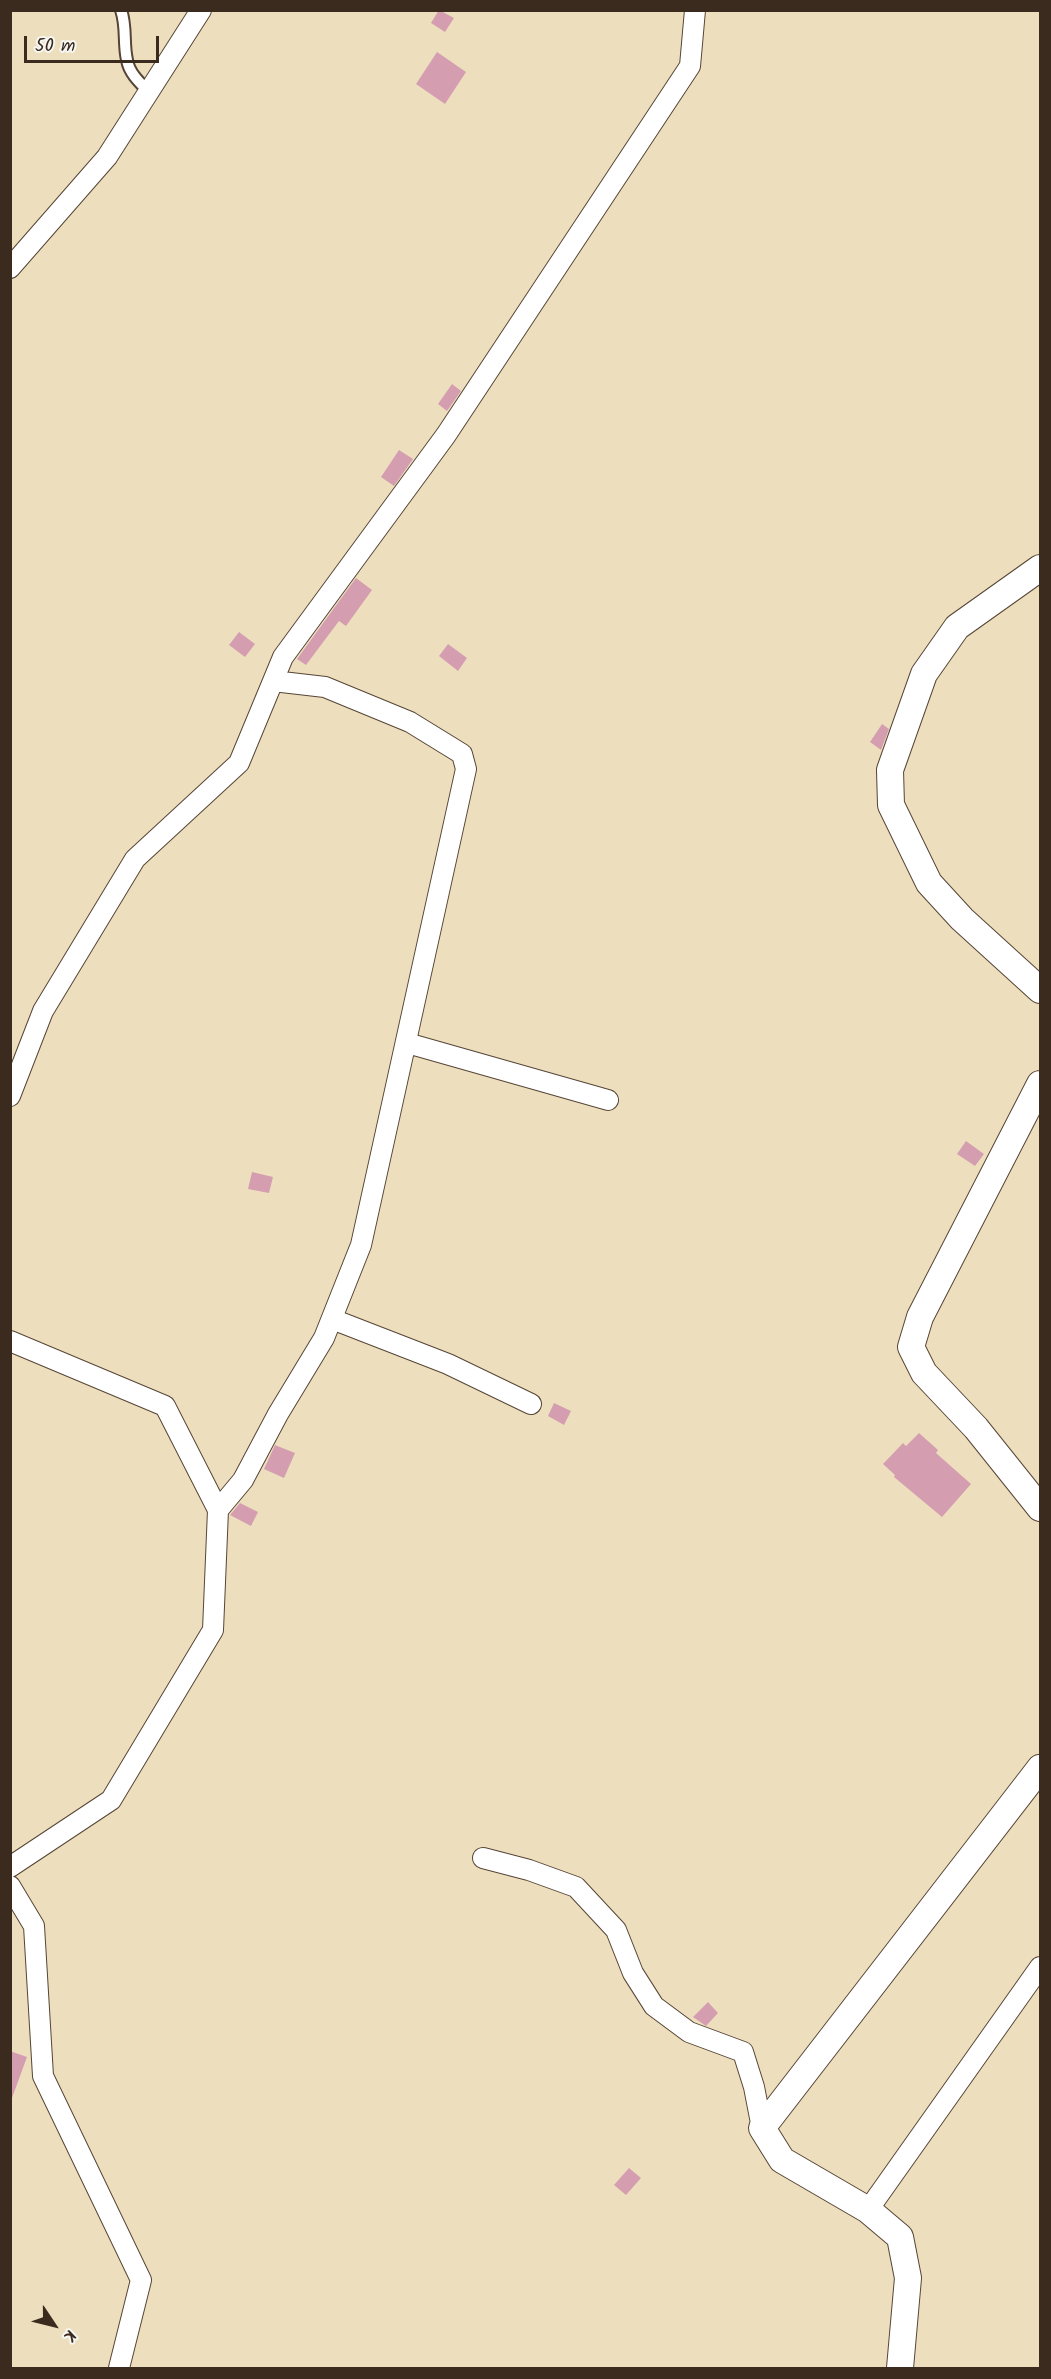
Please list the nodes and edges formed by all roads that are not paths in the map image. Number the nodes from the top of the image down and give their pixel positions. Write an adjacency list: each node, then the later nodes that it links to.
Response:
1 (122, 10): 4 (lane)
2 (201, 10): 4 (street)
3 (695, 10): 7 (street)
4 (149, 92): 5 (street)
5 (10, 268)
6 (1041, 568): 8 (street)
7 (273, 681): 9 (street); 11 (street)
8 (1041, 990)
9 (407, 1043): 12 (street); 13 (street)
10 (1041, 1084): 16 (street)
11 (10, 1096)
12 (608, 1100)
13 (332, 1319): 15 (street); 17 (street)
14 (10, 1341): 17 (street)
15 (531, 1404)
16 (1041, 1508)
17 (218, 1510): 20 (street)
18 (1041, 1768): 23 (street)
19 (483, 1858): 23 (street)
20 (10, 1867)
21 (10, 1886): 25 (street)
22 (1041, 1967): 24 (street)
23 (762, 2128): 24 (street)
24 (868, 2210): 26 (street)
25 (118, 2368)
26 (900, 2368)

